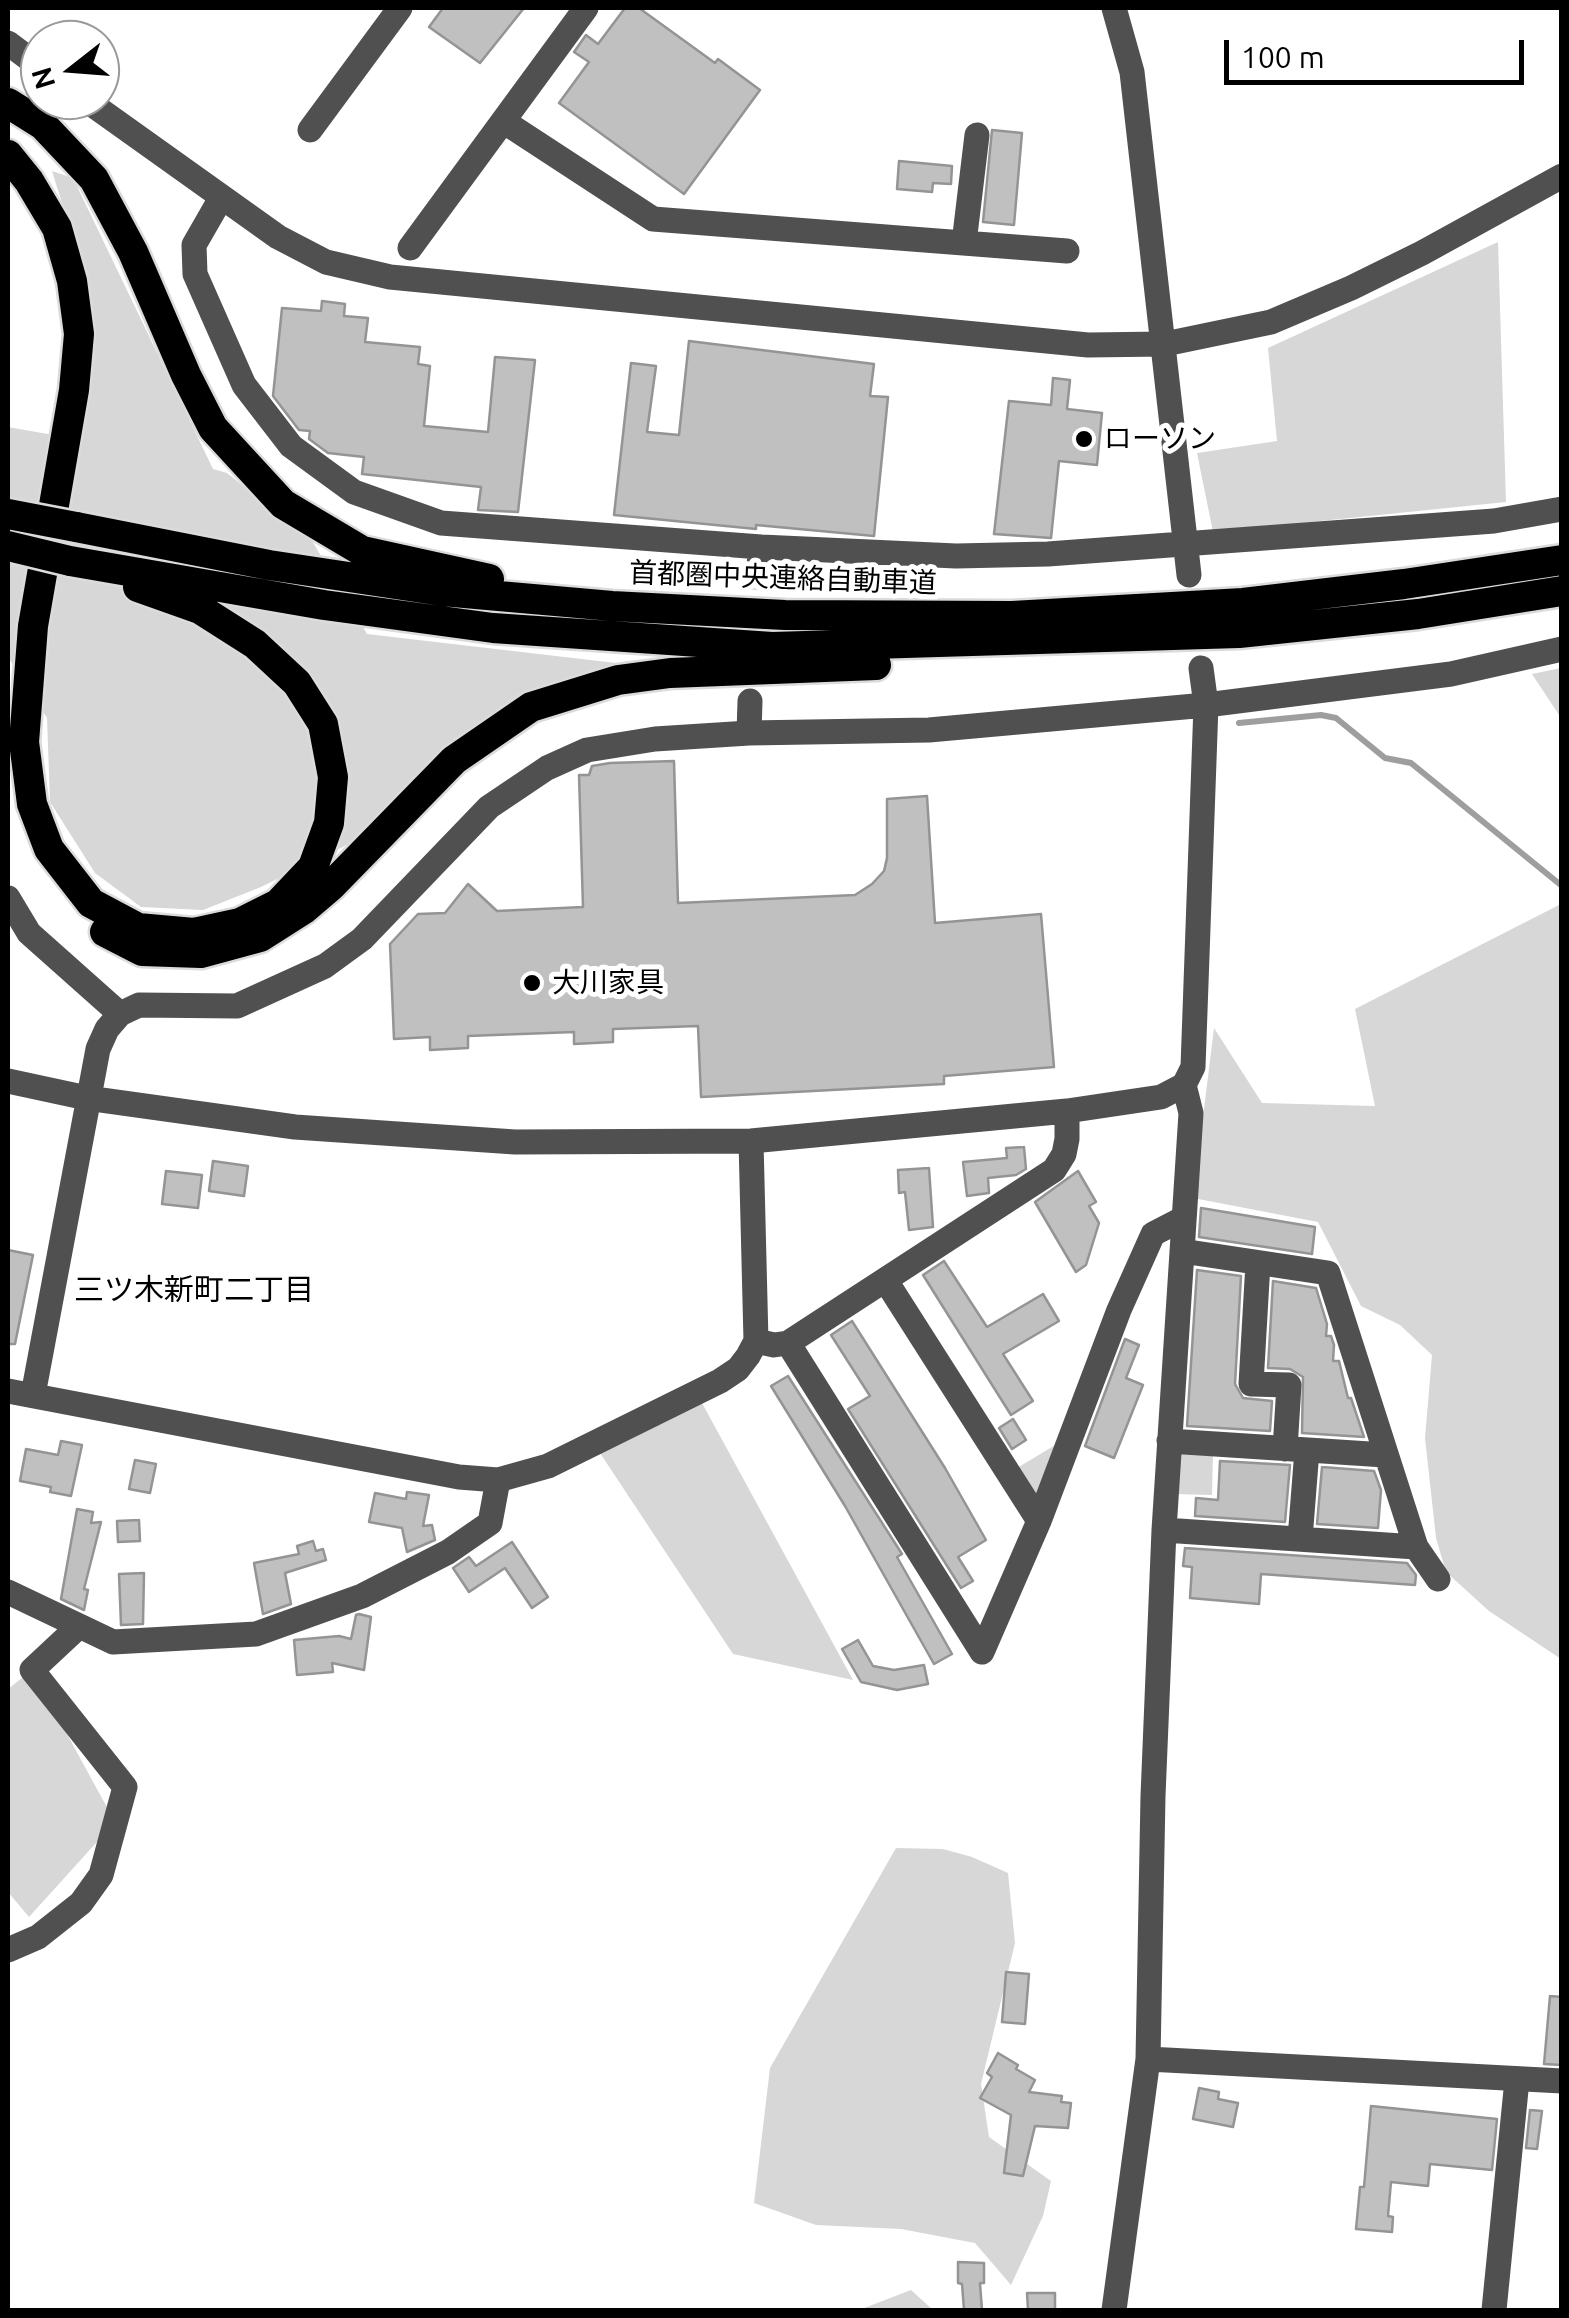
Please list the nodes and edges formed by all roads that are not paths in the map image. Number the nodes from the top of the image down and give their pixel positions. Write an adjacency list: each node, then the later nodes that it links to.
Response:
1 (400, 8): 7 (street)
2 (586, 8): 6 (street)
3 (1114, 8): 16 (street)
4 (8, 103): 27 (highway)
5 (114, 120): 12 (street)
6 (503, 121): 13 (street); 14 (street)
7 (310, 130)
8 (977, 135): 13 (street)
9 (8, 155): 23 (highway)
10 (1562, 176): 16 (street)
11 (8, 183): 33 (highway)
12 (221, 198): 16 (street); 21 (street)
13 (964, 243): 15 (street)
14 (410, 248)
15 (1067, 252)
16 (1165, 344): 20 (street)
17 (1562, 508): 20 (street)
18 (8, 514): 27 (highway, 首都圏中央連絡自動車道, bridge)
19 (8, 546): 23 (highway, bridge)
20 (1186, 546): 21 (street); 25 (street)
21 (760, 547): 24 (street)
22 (1562, 560): 27 (highway, 首都圏中央連絡自動車道)
23 (70, 561): 28 (highway)
24 (758, 574)
25 (1188, 574)
26 (1562, 590): 28 (highway)
27 (612, 606)
28 (1168, 638): 35 (highway)
29 (1562, 649): 32 (street)
30 (1201, 668): 32 (street)
31 (750, 701): 34 (street)
32 (1206, 704): 34 (street); 39 (street)
33 (8, 709)
34 (749, 733): 37 (street)
35 (8, 777)
36 (8, 898): 37 (street)
37 (120, 1014): 40 (street)
38 (8, 1081): 40 (street)
39 (1184, 1085): 41 (street); 43 (street)
40 (87, 1098): 42 (street); 49 (street)
41 (1066, 1111): 42 (street); 46 (street)
42 (751, 1141): 47 (street)
43 (1184, 1218): 44 (street); 54 (street)
44 (1182, 1250): 45 (street); 50 (street)
45 (1258, 1263): 51 (street); 52 (street)
46 (886, 1281): 48 (street); 54 (street)
47 (756, 1341): 48 (street); 53 (street)
48 (788, 1343): 54 (street)
49 (20, 1393): 53 (street)
50 (1170, 1441): 51 (street); 55 (street)
51 (1296, 1450): 52 (street); 56 (street)
52 (1385, 1456): 57 (street)
53 (498, 1480): 60 (street)
54 (1039, 1521)
55 (1164, 1530): 56 (street); 62 (street)
56 (1300, 1539): 57 (street)
57 (1416, 1547): 58 (street)
58 (1438, 1579)
59 (8, 1592): 60 (street)
60 (77, 1628): 61 (street)
61 (8, 1950)
62 (1148, 2058): 63 (street); 65 (street)
63 (1516, 2080): 64 (street); 66 (street)
64 (1562, 2081)
65 (1114, 2310)
66 (1494, 2310)

